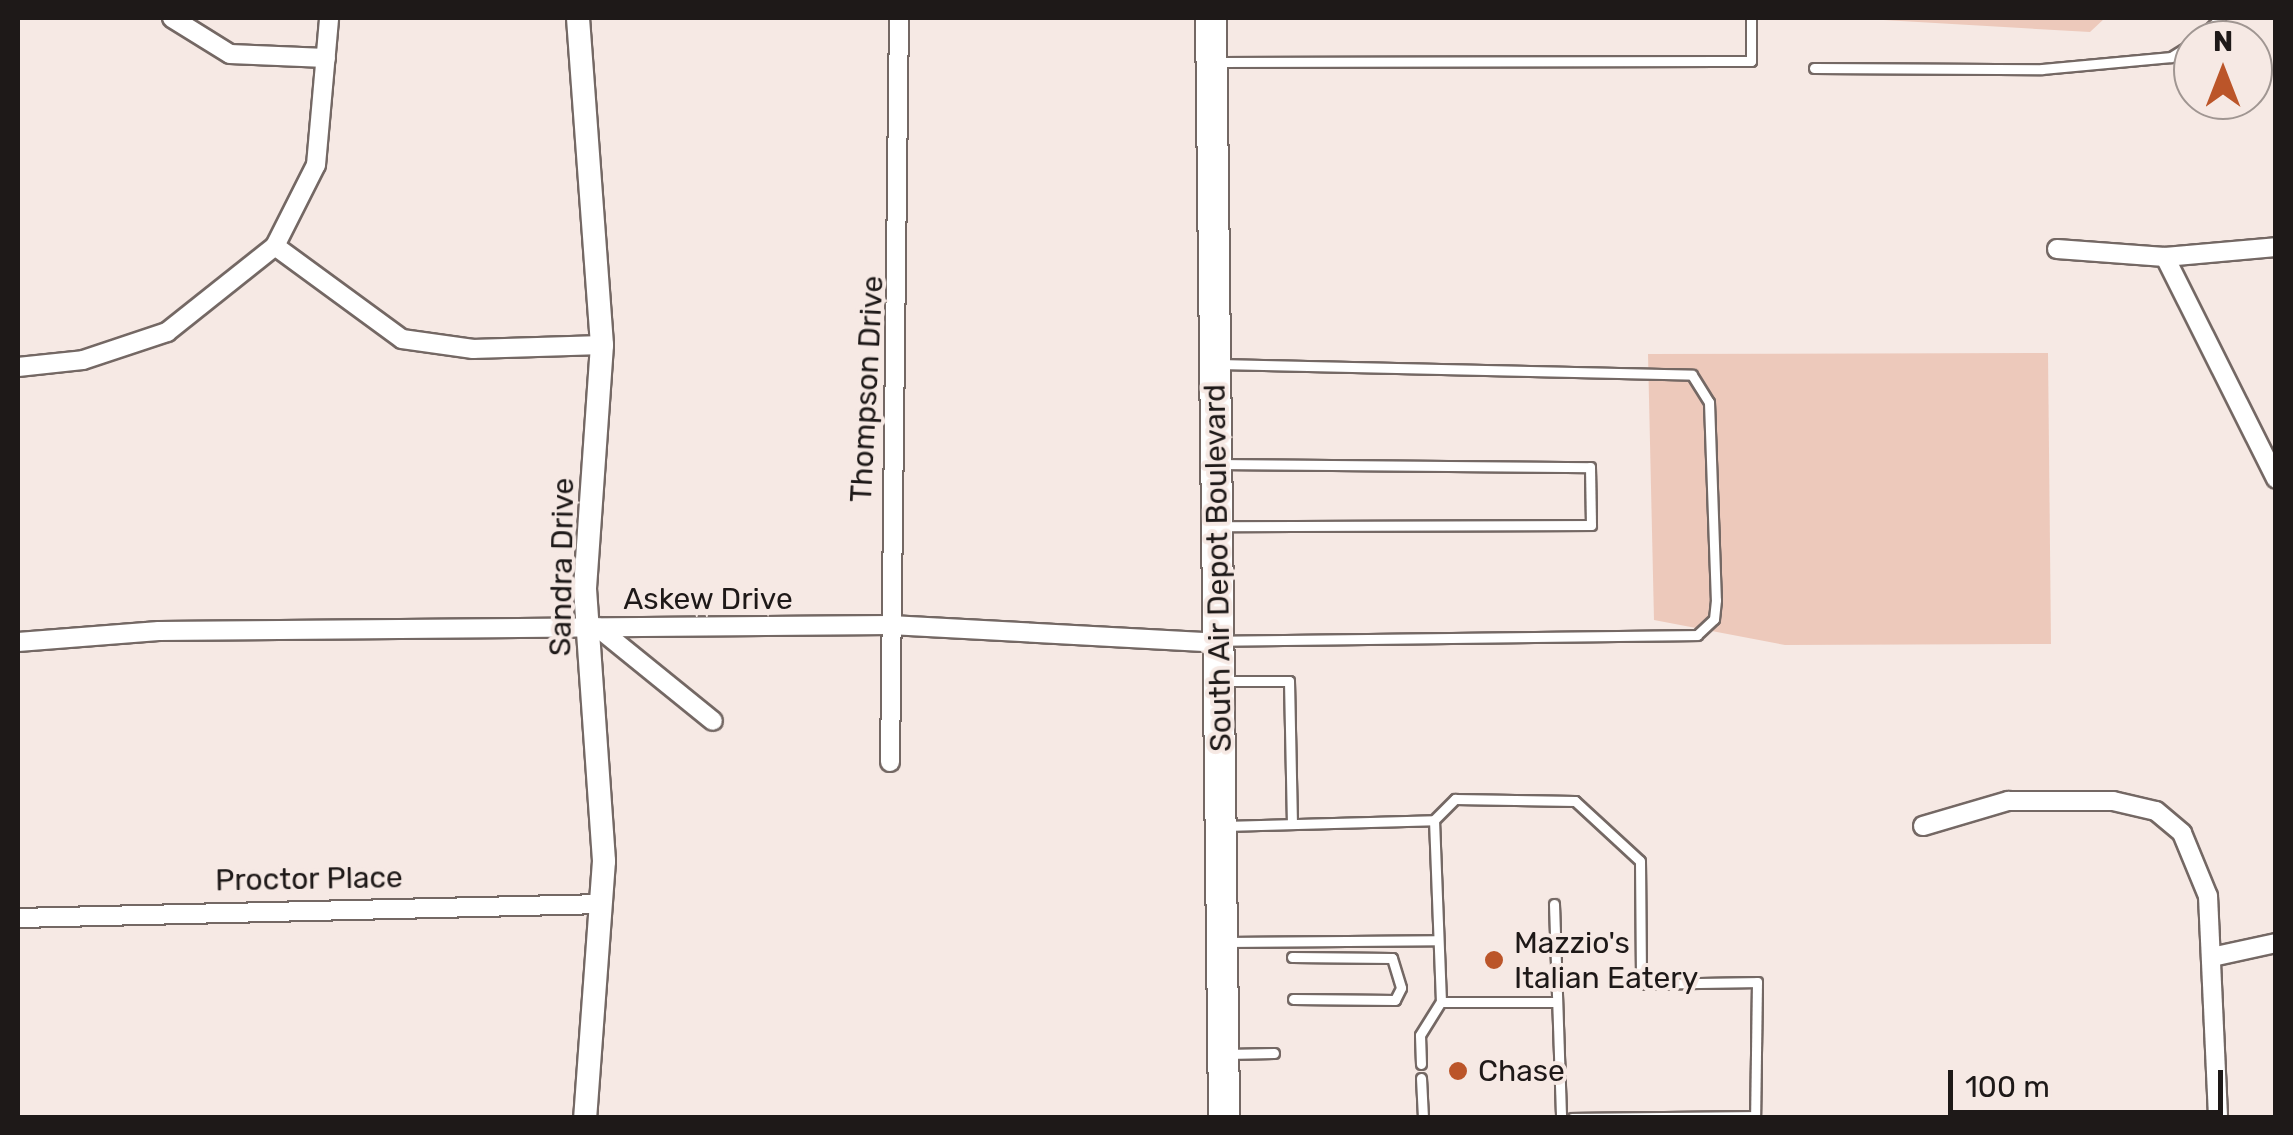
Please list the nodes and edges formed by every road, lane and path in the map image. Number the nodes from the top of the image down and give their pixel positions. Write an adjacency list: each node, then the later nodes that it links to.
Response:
1 (172, 18): 8 (street)
2 (329, 18): 8 (street)
3 (578, 18): 15 (street, Sandra Drive)
4 (898, 18): 21 (street, Thompson Drive)
5 (1211, 18): 9 (main road, South Air Depot Boulevard)
6 (1750, 18): 9 (lane)
7 (2173, 51): 10 (lane)
8 (326, 58): 11 (street)
9 (1212, 62): 16 (main road, South Air Depot Boulevard)
10 (1814, 68)
11 (275, 246): 15 (street); 17 (street)
12 (2276, 247): 14 (street)
13 (2057, 248): 14 (street)
14 (2165, 257): 19 (street)
15 (602, 345): 22 (street, Sandra Drive)
16 (1215, 364): 18 (main road, South Air Depot Boulevard); 24 (lane)
17 (18, 367)
18 (1216, 464): 20 (main road, South Air Depot Boulevard); 20 (lane)
19 (2276, 478)
20 (1217, 526): 24 (main road, South Air Depot Boulevard)
21 (890, 625): 22 (street, Askew Drive); 24 (street, Askew Drive); 27 (street, Thompson Drive)
22 (593, 628): 23 (street, Askew Drive); 26 (street); 32 (street, Sandra Drive)
23 (18, 642)
24 (1218, 643): 25 (main road, South Air Depot Boulevard)
25 (1219, 681): 29 (lane); 30 (main road, South Air Depot Boulevard)
26 (713, 721)
27 (890, 762)
28 (1434, 820): 29 (lane); 35 (lane); 47 (lane)
29 (1292, 824): 30 (lane)
30 (1221, 826): 36 (main road, South Air Depot Boulevard)
31 (1923, 826): 39 (street)
32 (602, 904): 34 (street, Proctor Place); 48 (street, Sandra Drive)
33 (1554, 904): 42 (lane)
34 (18, 918)
35 (1438, 940): 36 (lane); 41 (lane)
36 (1223, 942): 43 (main road, South Air Depot Boulevard)
37 (2276, 943): 39 (street)
38 (1292, 957): 40 (lane)
39 (2212, 957): 53 (street)
40 (1294, 998)
41 (1440, 1002): 42 (lane); 45 (lane)
42 (1556, 1002): 51 (lane)
43 (1224, 1054): 44 (lane); 49 (main road, South Air Depot Boulevard)
44 (1274, 1054)
45 (1421, 1064)
46 (1421, 1078): 50 (lane)
47 (1755, 1117): 52 (lane)
48 (585, 1118)
49 (1224, 1118)
50 (1423, 1118)
51 (1561, 1118)
52 (1572, 1118)
53 (2218, 1118)

